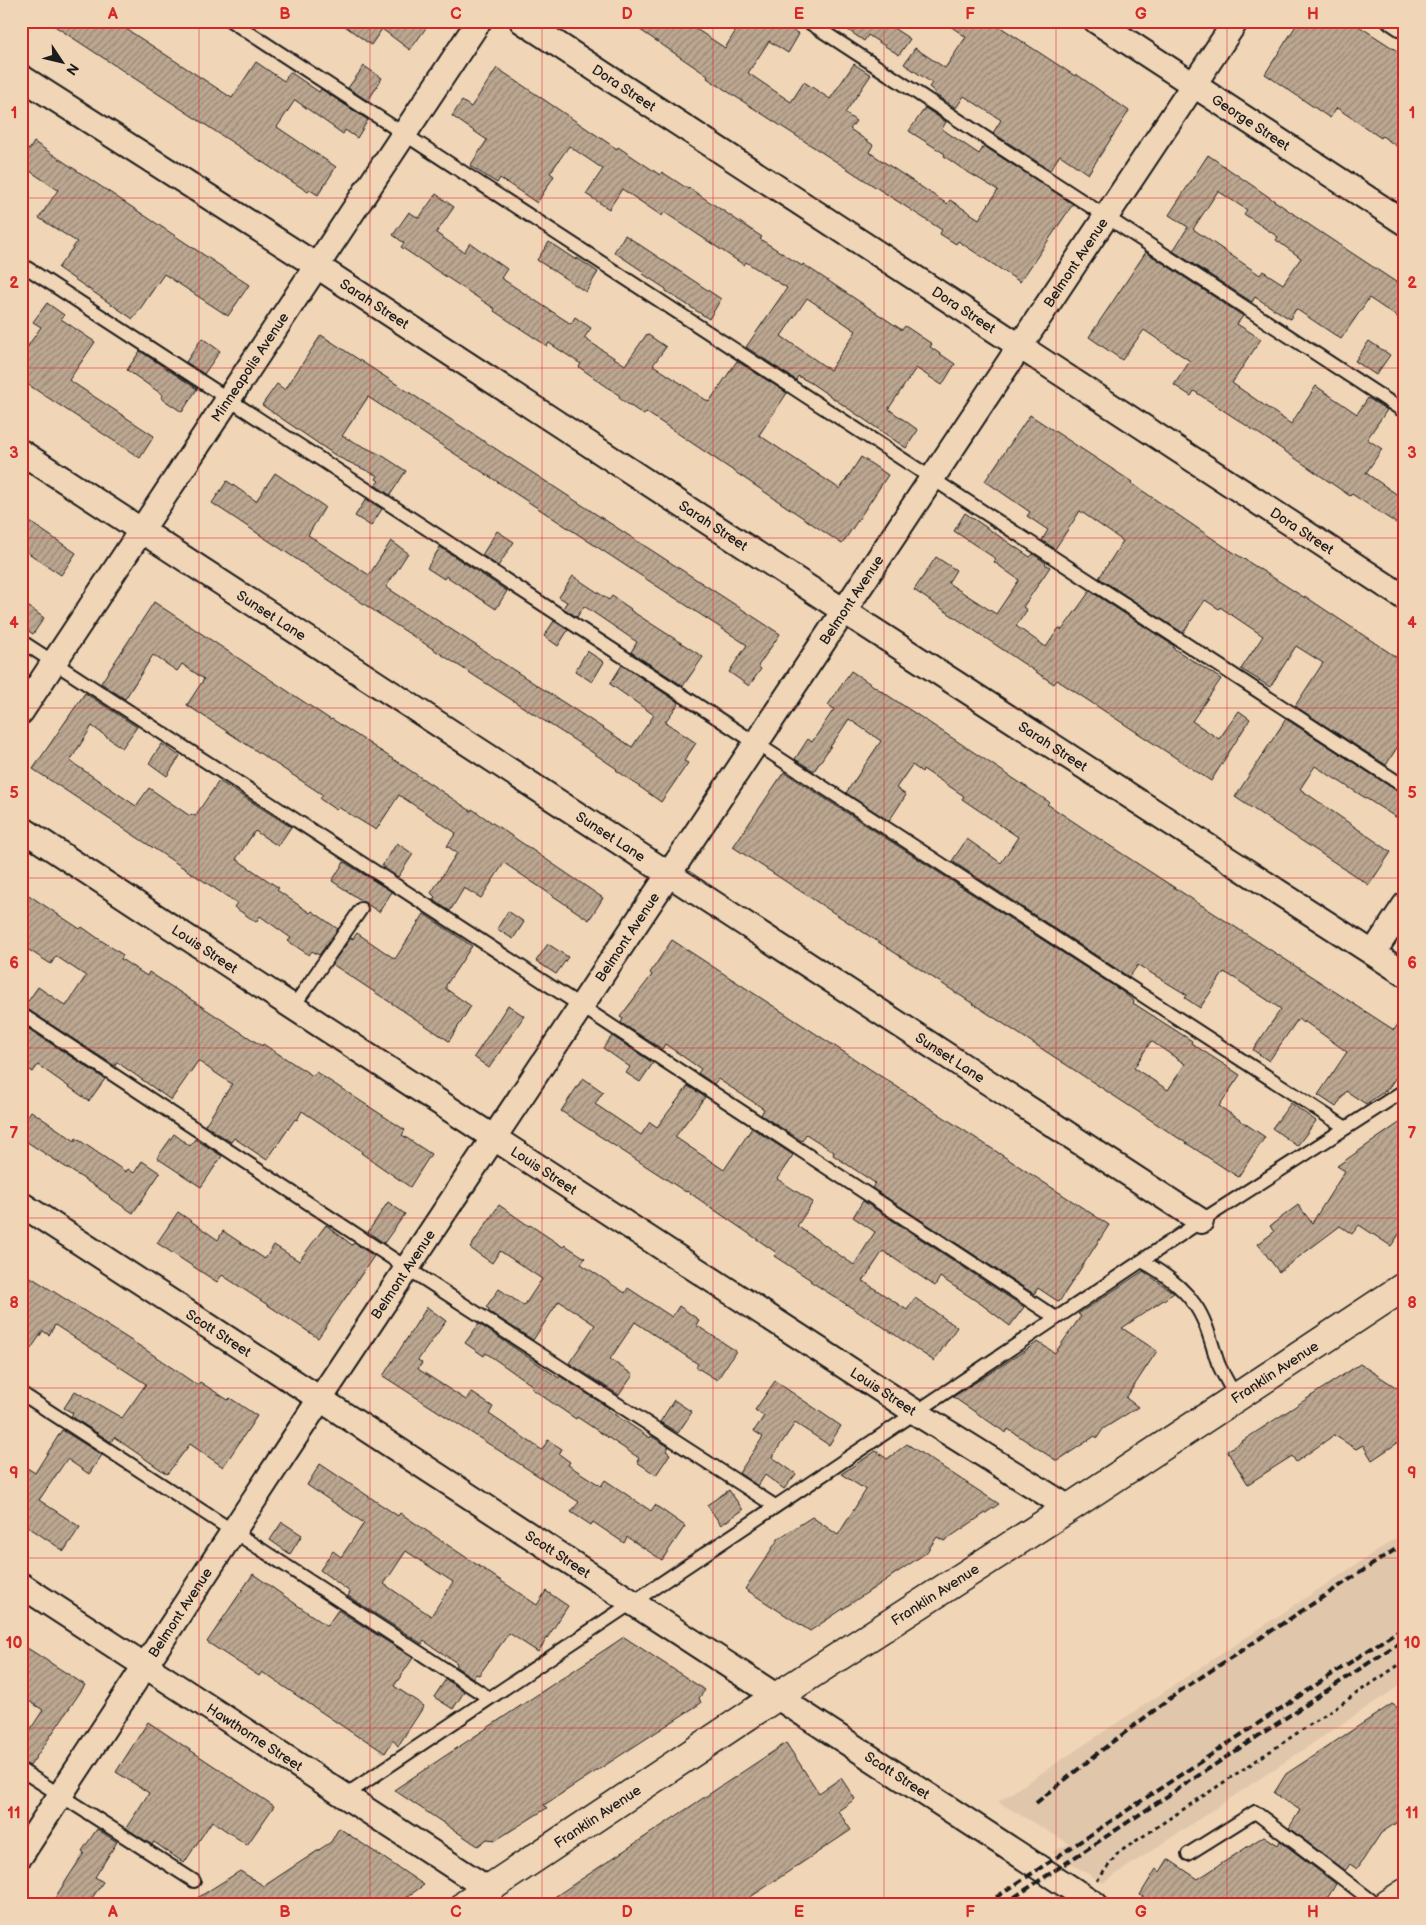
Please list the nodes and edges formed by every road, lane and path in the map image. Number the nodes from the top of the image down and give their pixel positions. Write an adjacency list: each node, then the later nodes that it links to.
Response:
1 (231, 21): 11 (lane)
2 (479, 21): 11 (street, Minneapolis Avenue)
3 (522, 21): 16 (street, Dora Street)
4 (807, 21): 12 (lane)
5 (1096, 21): 10 (street, George Street)
6 (1236, 21): 10 (street, Belmont Avenue)
7 (1387, 21): 8 (lane)
8 (1405, 33)
9 (21, 77): 15 (street, Sarah Street)
10 (1194, 85): 12 (street, Belmont Avenue); 13 (street, George Street)
11 (404, 134): 15 (street, Minneapolis Avenue); 20 (lane)
12 (1106, 217): 16 (street, Belmont Avenue); 18 (lane)
13 (1405, 223)
14 (21, 264): 17 (lane)
15 (316, 266): 17 (street, Minneapolis Avenue); 23 (street, Sarah Street)
16 (1020, 347): 20 (street, Belmont Avenue); 22 (street, Dora Street)
17 (229, 398): 21 (street, Minneapolis Avenue); 27 (lane)
18 (1405, 412)
19 (21, 452): 21 (street, Sunset Lane)
20 (933, 478): 23 (street, Belmont Avenue); 28 (lane)
21 (142, 530): 25 (street, Minneapolis Avenue); 30 (street, Sunset Lane)
22 (1405, 598)
23 (844, 611): 27 (street, Belmont Avenue); 33 (street, Sarah Street)
24 (21, 641): 25 (lane)
25 (54, 663): 26 (street, Minneapolis Avenue); 35 (lane)
26 (21, 712)
27 (756, 743): 30 (street, Belmont Avenue); 39 (lane)
28 (1405, 788)
29 (21, 828): 36 (street, Louis Street)
30 (668, 875): 35 (street, Belmont Avenue); 42 (street, Sunset Lane)
31 (1405, 905): 33 (street)
32 (361, 909): 36 (lane)
33 (1373, 954): 34 (street, Sarah Street)
34 (1405, 974)
35 (581, 1006): 40 (street, Belmont Avenue); 46 (lane)
36 (293, 1007): 40 (street, Louis Street)
37 (21, 1014): 44 (lane)
38 (1405, 1090): 39 (lane)
39 (1346, 1128): 42 (lane)
40 (494, 1137): 44 (street, Belmont Avenue); 50 (street, Louis Street)
41 (21, 1204): 49 (street, Scott Street)
42 (1201, 1221): 43 (lane)
43 (1142, 1261): 46 (lane); 48 (lane)
44 (407, 1268): 49 (street, Belmont Avenue); 51 (lane)
45 (1405, 1286): 48 (main road, Franklin Avenue)
46 (1056, 1318): 50 (lane)
47 (21, 1393): 53 (lane)
48 (1236, 1397): 52 (main road, Franklin Avenue)
49 (320, 1399): 53 (street, Belmont Avenue); 55 (street, Scott Street)
50 (915, 1412): 51 (lane); 52 (street, Louis Street)
51 (775, 1506): 55 (lane)
52 (1069, 1508): 58 (main road, Franklin Avenue)
53 (234, 1531): 57 (street, Belmont Avenue); 59 (lane)
54 (21, 1585): 57 (street, Hawthorne Street)
55 (631, 1602): 58 (street, Scott Street); 59 (lane)
56 (1405, 1661): 68 (path)
57 (146, 1666): 61 (street, Belmont Avenue); 62 (street, Hawthorne Street)
58 (776, 1697): 67 (main road, Franklin Avenue); 68 (street, Scott Street)
59 (489, 1698): 62 (lane)
60 (21, 1770): 61 (lane)
61 (60, 1796): 64 (street, Belmont Avenue); 65 (lane)
62 (344, 1796): 67 (street, Hawthorne Street)
63 (1188, 1854): 69 (lane)
64 (21, 1855)
65 (194, 1882)
66 (1405, 1893): 70 (main road)
67 (477, 1897)
68 (1089, 1900)
69 (1376, 1904)
70 (1388, 1904)

